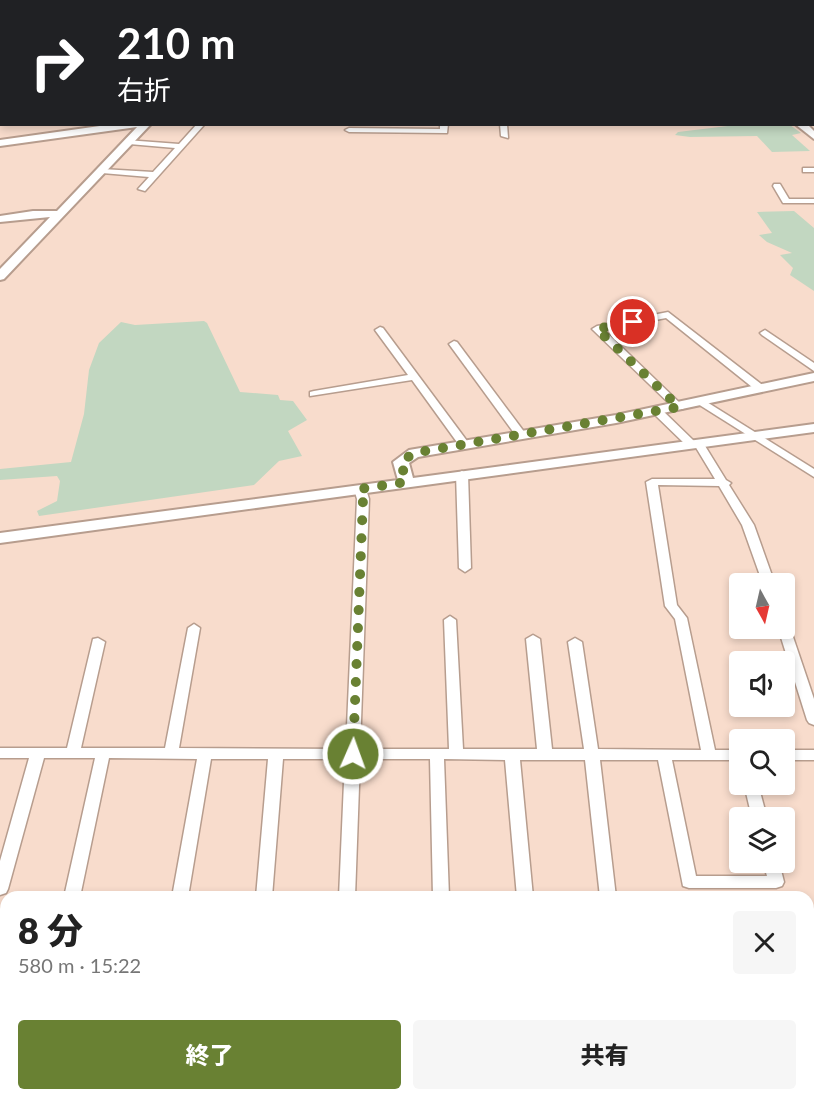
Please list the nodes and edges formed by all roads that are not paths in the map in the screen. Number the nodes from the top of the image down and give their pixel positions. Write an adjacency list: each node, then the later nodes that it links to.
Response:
1 (125, 126): 12 (street)
2 (144, 126): 11 (street)
3 (199, 126): 13 (street)
4 (444, 126): 7 (street)
5 (503, 126): 8 (street)
6 (802, 126): 9 (street)
7 (350, 127): 10 (street)
8 (505, 136)
9 (814, 136)
10 (349, 141)
11 (129, 142): 13 (street); 14 (street)
12 (0, 143)
13 (182, 146): 15 (street)
14 (102, 171): 15 (street); 19 (street)
15 (156, 175): 17 (street)
16 (777, 186): 18 (street)
17 (142, 189)
18 (814, 201)
19 (61, 214): 20 (street); 21 (street)
20 (0, 219)
21 (0, 276)
22 (380, 330): 26 (street)
23 (765, 333): 25 (street)
24 (454, 344): 34 (street)
25 (814, 368)
26 (414, 376): 29 (street); 36 (street)
27 (814, 377): 28 (street)
28 (761, 389): 30 (street); 31 (street)
29 (314, 394)
30 (702, 402): 31 (street); 35 (street)
31 (679, 407): 32 (street)
32 (657, 411): 34 (street); 37 (street)
33 (814, 428): 35 (street)
34 (520, 435): 36 (street)
35 (754, 436): 37 (street); 39 (street)
36 (463, 443): 40 (street)
37 (694, 443): 38 (street); 41 (street)
38 (462, 474): 40 (street); 44 (street)
39 (814, 474)
40 (406, 482): 42 (street)
41 (725, 483): 45 (street); 67 (street)
42 (360, 489): 43 (street); 60 (street)
43 (0, 538)
44 (465, 568)
45 (765, 573)
46 (450, 620): 62 (street)
47 (194, 628): 57 (street)
48 (533, 639): 64 (street)
49 (788, 639): 52 (street)
50 (98, 642): 55 (street)
51 (575, 642): 65 (street)
52 (814, 720)
53 (0, 753): 54 (street)
54 (38, 753): 55 (street); 72 (street)
55 (73, 753): 56 (street)
56 (103, 753): 57 (street); 73 (street)
57 (171, 754): 58 (street)
58 (205, 754): 59 (street); 74 (street)
59 (276, 754): 60 (street); 75 (street)
60 (353, 754): 61 (street); 76 (street)
61 (437, 754): 62 (street); 77 (street)
62 (456, 754): 63 (street)
63 (512, 754): 64 (street); 78 (street)
64 (545, 754): 65 (street)
65 (592, 755): 66 (street); 79 (street)
66 (664, 755): 67 (street); 71 (street)
67 (709, 755): 68 (street)
68 (729, 755)
69 (795, 755): 70 (street)
70 (814, 755)
71 (774, 873)
72 (0, 889)
73 (73, 891)
74 (181, 891)
75 (265, 891)
76 (347, 891)
77 (441, 891)
78 (524, 891)
79 (607, 891)

